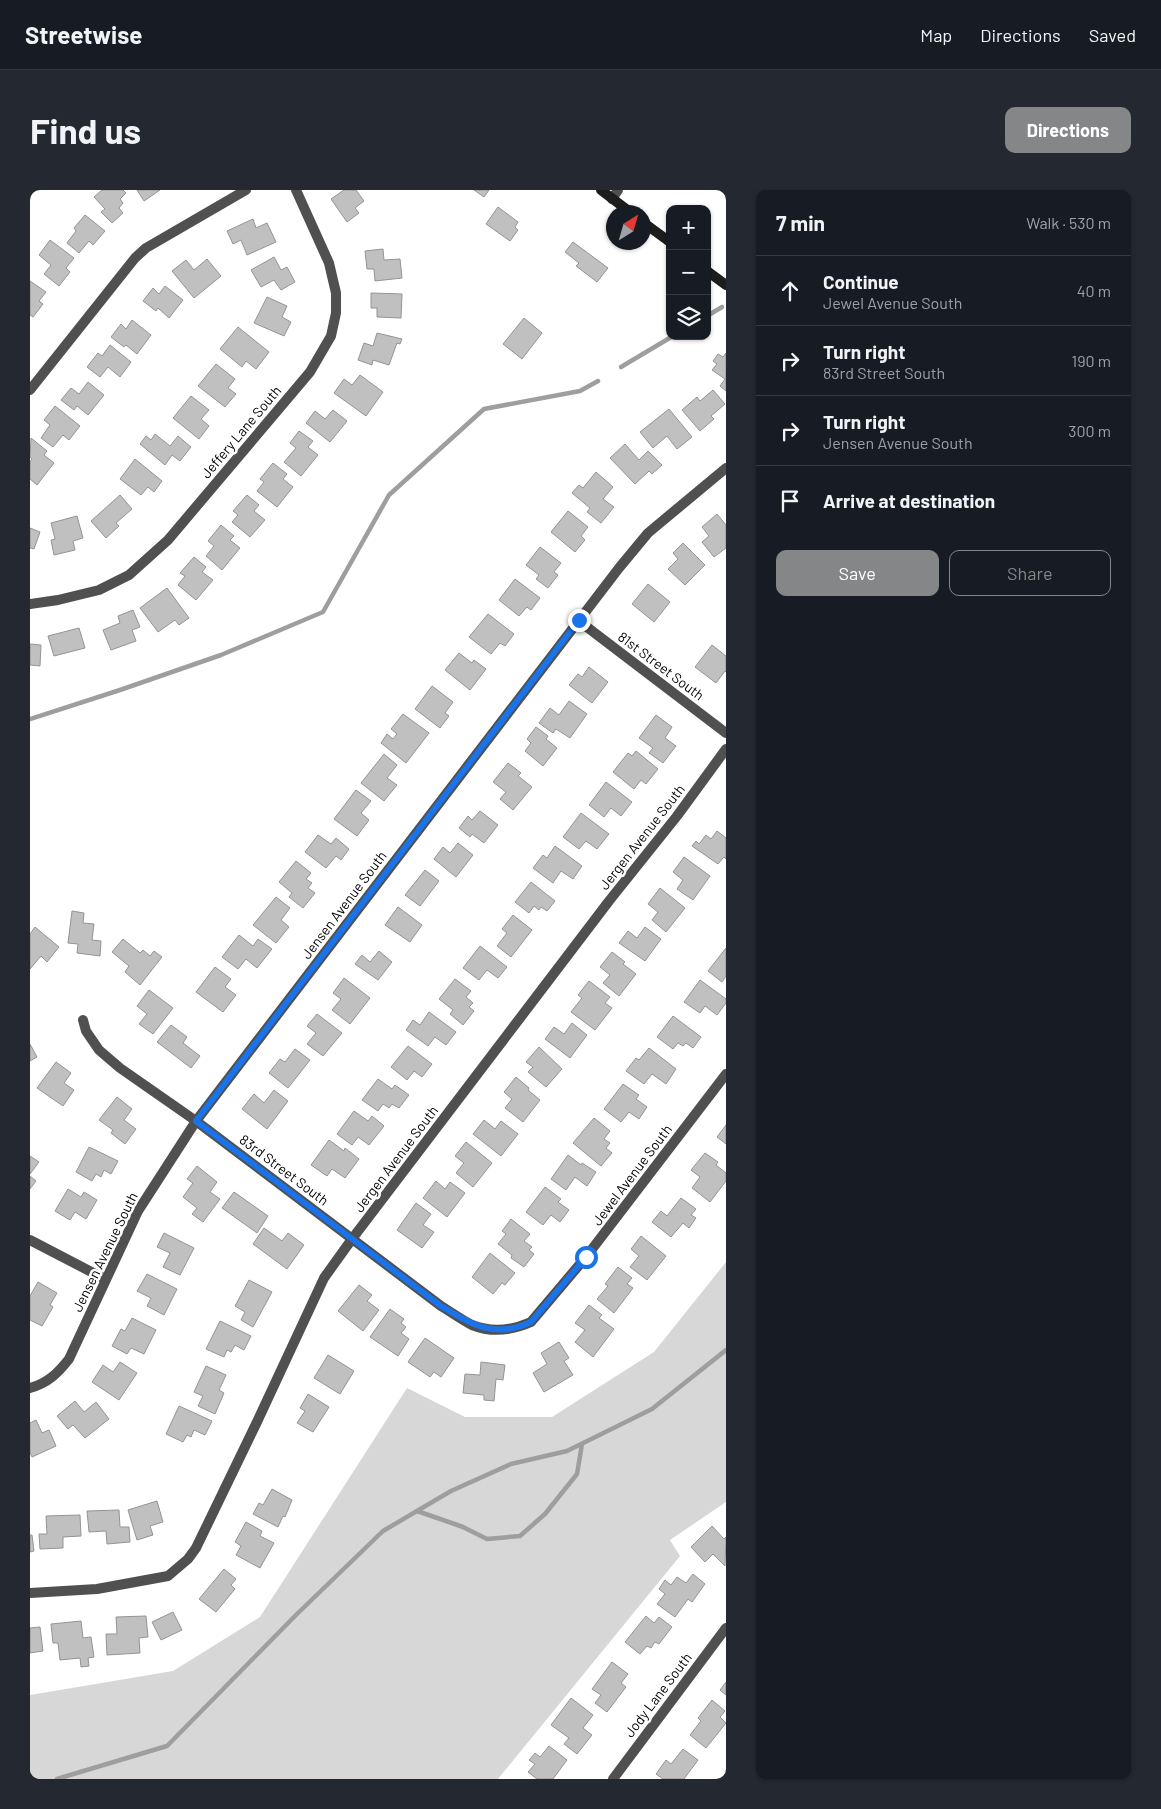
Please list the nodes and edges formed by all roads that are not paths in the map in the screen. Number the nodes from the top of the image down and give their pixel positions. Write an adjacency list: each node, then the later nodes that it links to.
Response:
1 (246, 190): 10 (street)
2 (296, 190): 12 (street, Jeffery Lane South)
3 (601, 190): 4 (main road)
4 (615, 194): 5 (main road)
5 (624, 205)
6 (651, 227): 7 (main road)
7 (666, 239)
8 (711, 274): 9 (main road)
9 (726, 285)
10 (30, 390)
11 (726, 468): 13 (street, Jensen Avenue South)
12 (30, 604)
13 (579, 620): 14 (street, 81st Street South); 18 (street, Jensen Avenue South)
14 (726, 733)
15 (726, 749): 19 (street, Jergen Avenue South)
16 (83, 1020): 18 (street, 83rd Street South)
17 (726, 1074): 22 (street, Jewel Avenue South)
18 (196, 1121): 19 (street, 83rd Street South); 21 (street, Jensen Avenue South)
19 (352, 1239): 22 (street, 83rd Street South); 24 (street, Jergen Avenue South)
20 (30, 1240): 21 (street)
21 (105, 1279): 23 (street, Jensen Avenue South)
22 (513, 1328)
23 (30, 1388)
24 (30, 1593)
25 (726, 1628): 26 (street, Jody Lane South)
26 (613, 1779)

